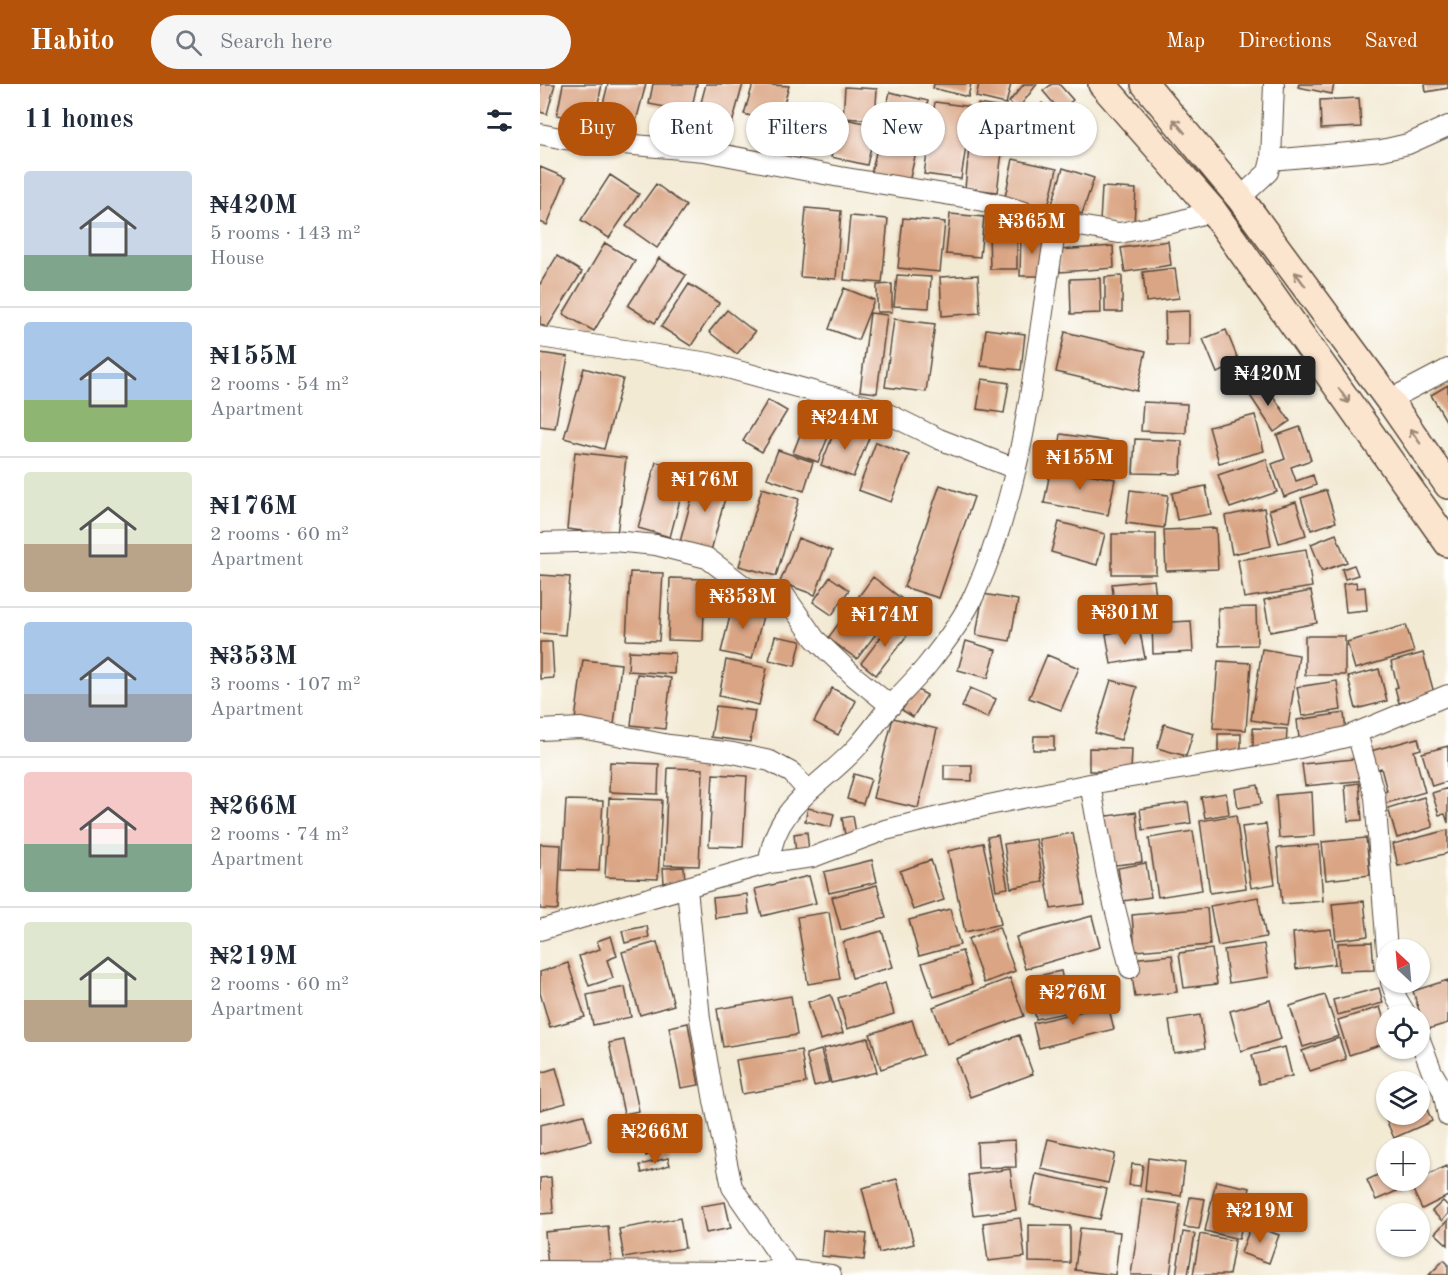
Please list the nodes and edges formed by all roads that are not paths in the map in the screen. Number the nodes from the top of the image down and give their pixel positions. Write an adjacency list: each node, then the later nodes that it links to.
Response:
1 (1102, 84): 8 (main road)
2 (1145, 84): 7 (main road, one-way to 2)
3 (1274, 84): 6 (street)
4 (1448, 126): 6 (street)
5 (540, 134): 9 (street)
6 (1270, 160): 7 (street)
7 (1240, 198): 12 (main road, one-way to 7)
8 (1213, 211): 9 (street); 16 (main road, one-way to 16)
9 (1057, 222): 13 (street)
10 (540, 337): 13 (street)
11 (1448, 369): 12 (street)
12 (1389, 400): 14 (main road, one-way to 12)
13 (1016, 469): 18 (street)
14 (1448, 485)
15 (540, 543): 18 (street)
16 (1448, 543)
17 (1448, 695): 20 (street)
18 (891, 705): 22 (street)
19 (540, 730): 22 (street)
20 (1358, 733): 21 (street); 26 (street)
21 (1090, 784): 23 (street); 27 (street)
22 (808, 791): 23 (street)
23 (769, 863): 24 (street)
24 (687, 888): 25 (street); 30 (street)
25 (540, 930)
26 (1386, 939)
27 (1130, 968)
28 (1427, 1059): 29 (street)
29 (1448, 1116)
30 (789, 1270): 32 (street); 33 (street)
31 (540, 1271): 32 (street)
32 (764, 1274)
33 (831, 1275)

